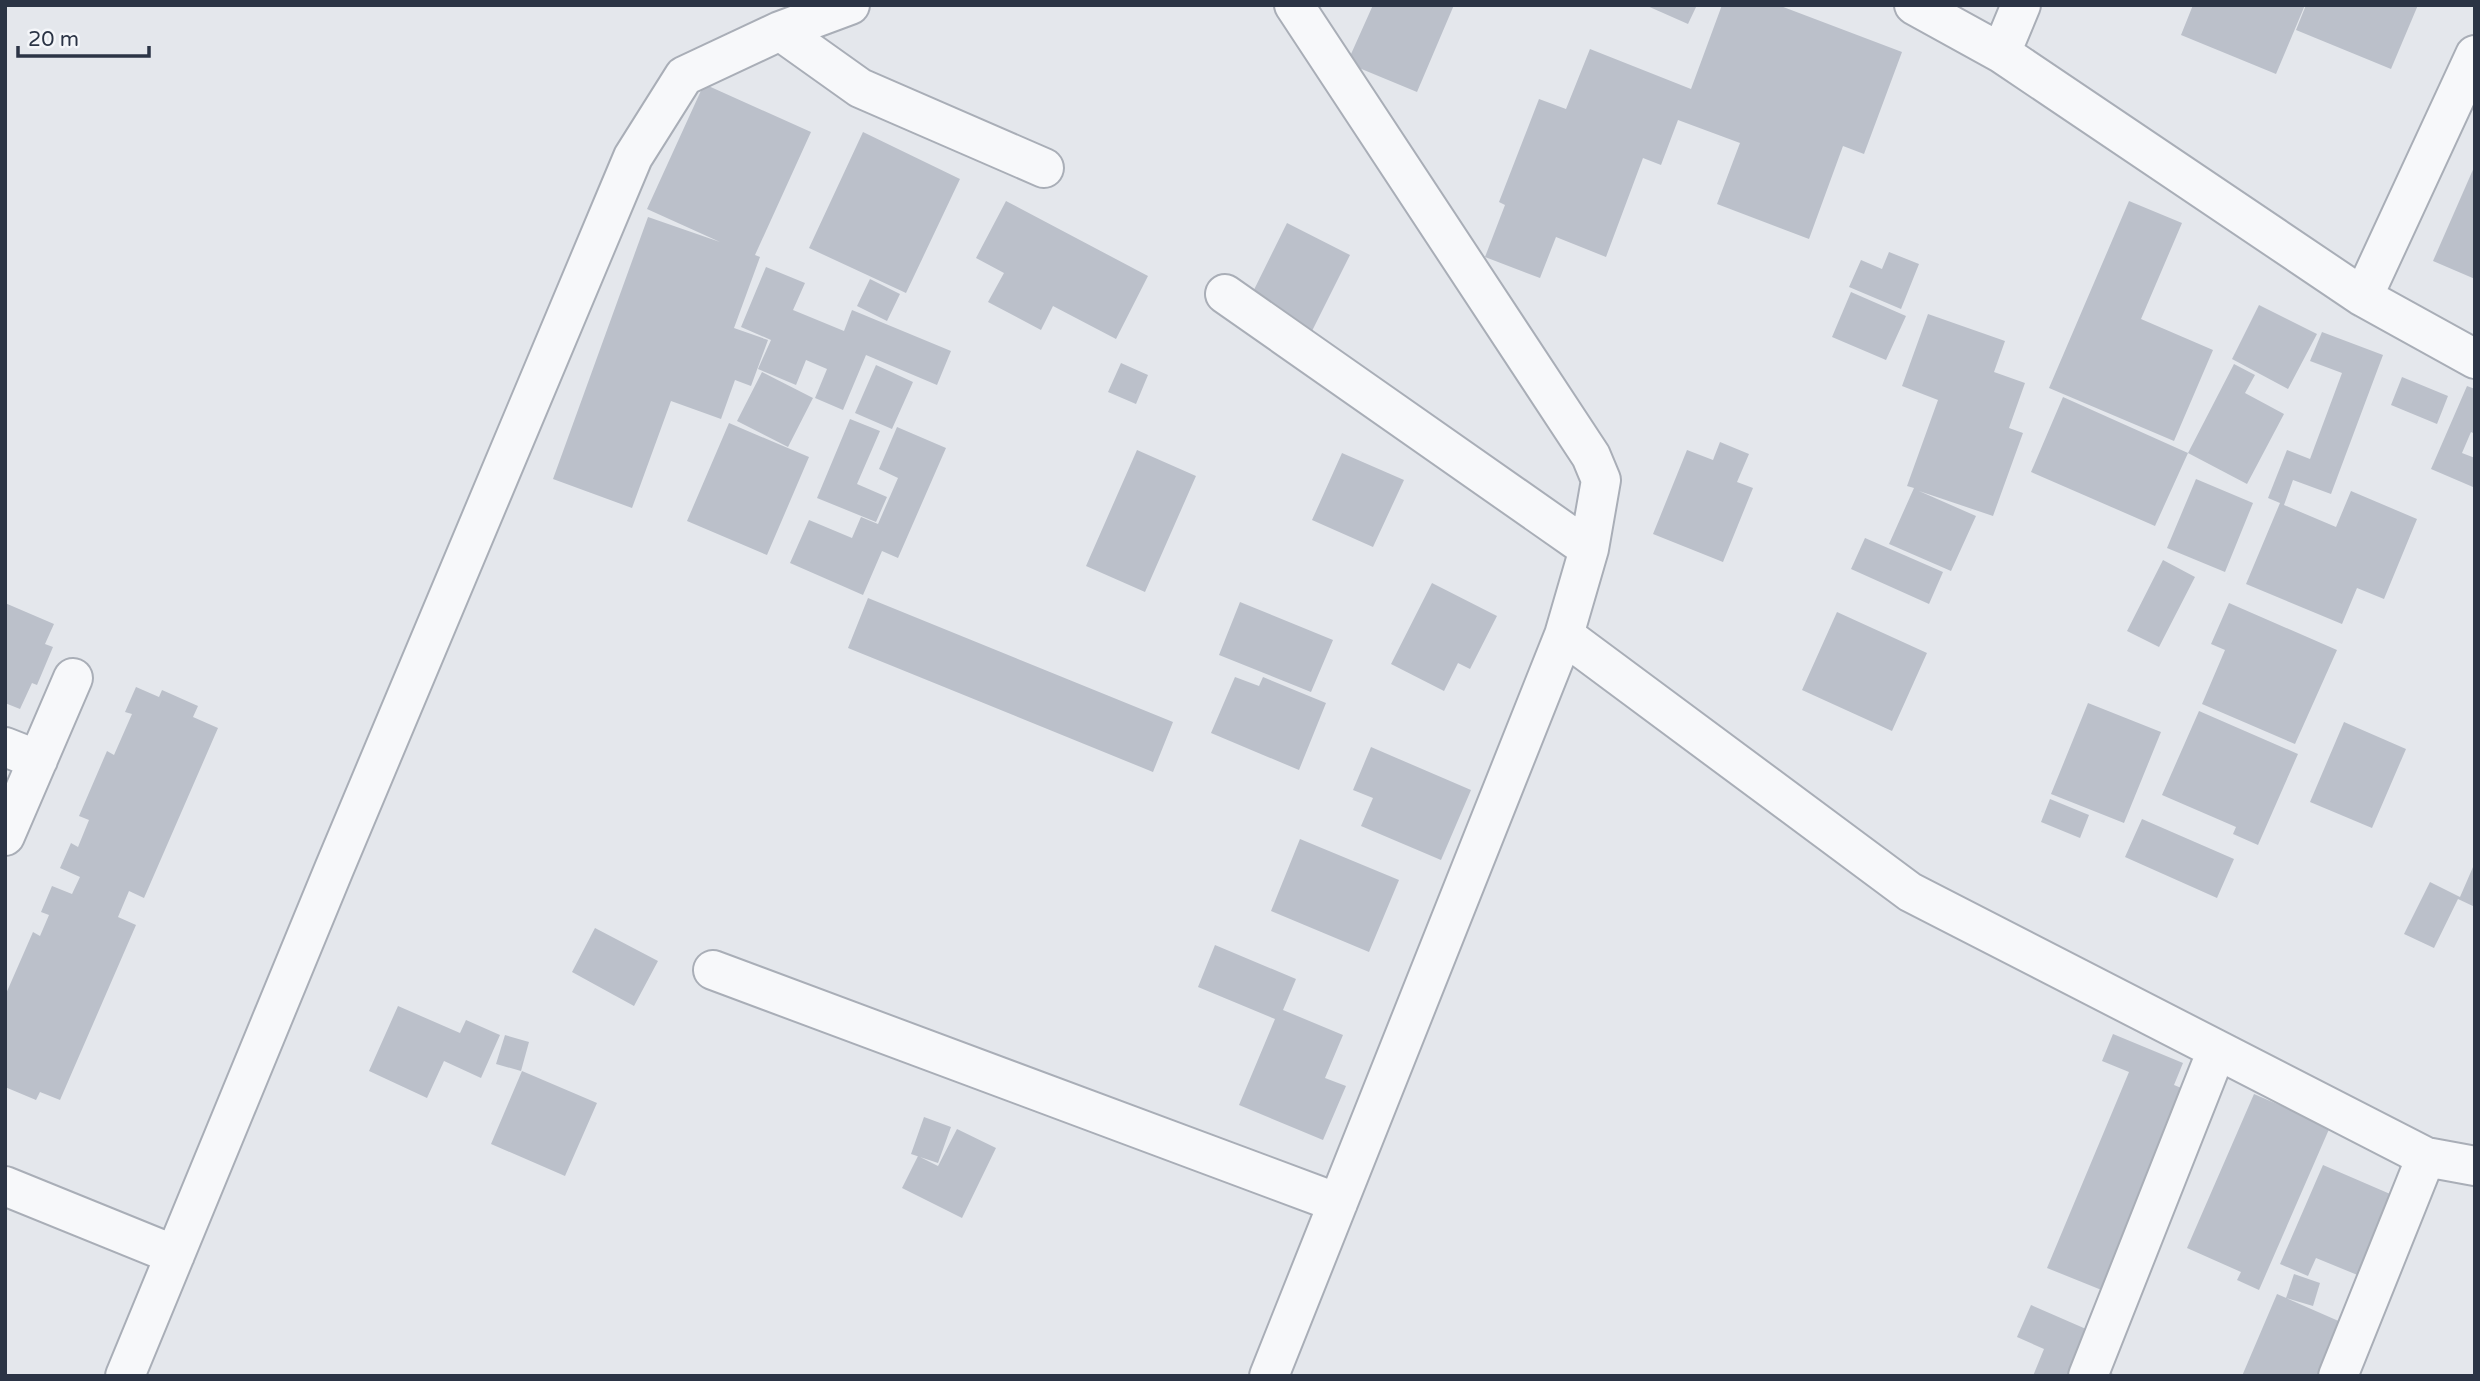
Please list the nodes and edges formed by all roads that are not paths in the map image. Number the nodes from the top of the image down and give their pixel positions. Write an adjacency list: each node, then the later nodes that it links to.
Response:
1 (850, 5): 5 (street)
2 (1294, 5): 12 (street)
3 (1914, 5): 6 (street)
4 (2021, 5): 6 (street)
5 (780, 31): 8 (street); 23 (street)
6 (2001, 53): 10 (street)
7 (2475, 55): 10 (street)
8 (1044, 168)
9 (1225, 294): 12 (street)
10 (2363, 298): 11 (street)
11 (2475, 359)
12 (1589, 550): 13 (street)
13 (1564, 635): 18 (street); 22 (street)
14 (73, 678): 15 (street)
15 (22, 754): 16 (street)
16 (5, 836)
17 (713, 970): 22 (street)
18 (2217, 1050): 19 (street); 26 (street)
19 (2426, 1157): 20 (street); 27 (street)
20 (2475, 1166)
21 (5, 1186): 23 (street)
22 (1338, 1203): 25 (street)
23 (175, 1255): 24 (street)
24 (125, 1376)
25 (1269, 1376)
26 (2088, 1376)
27 (2338, 1376)

